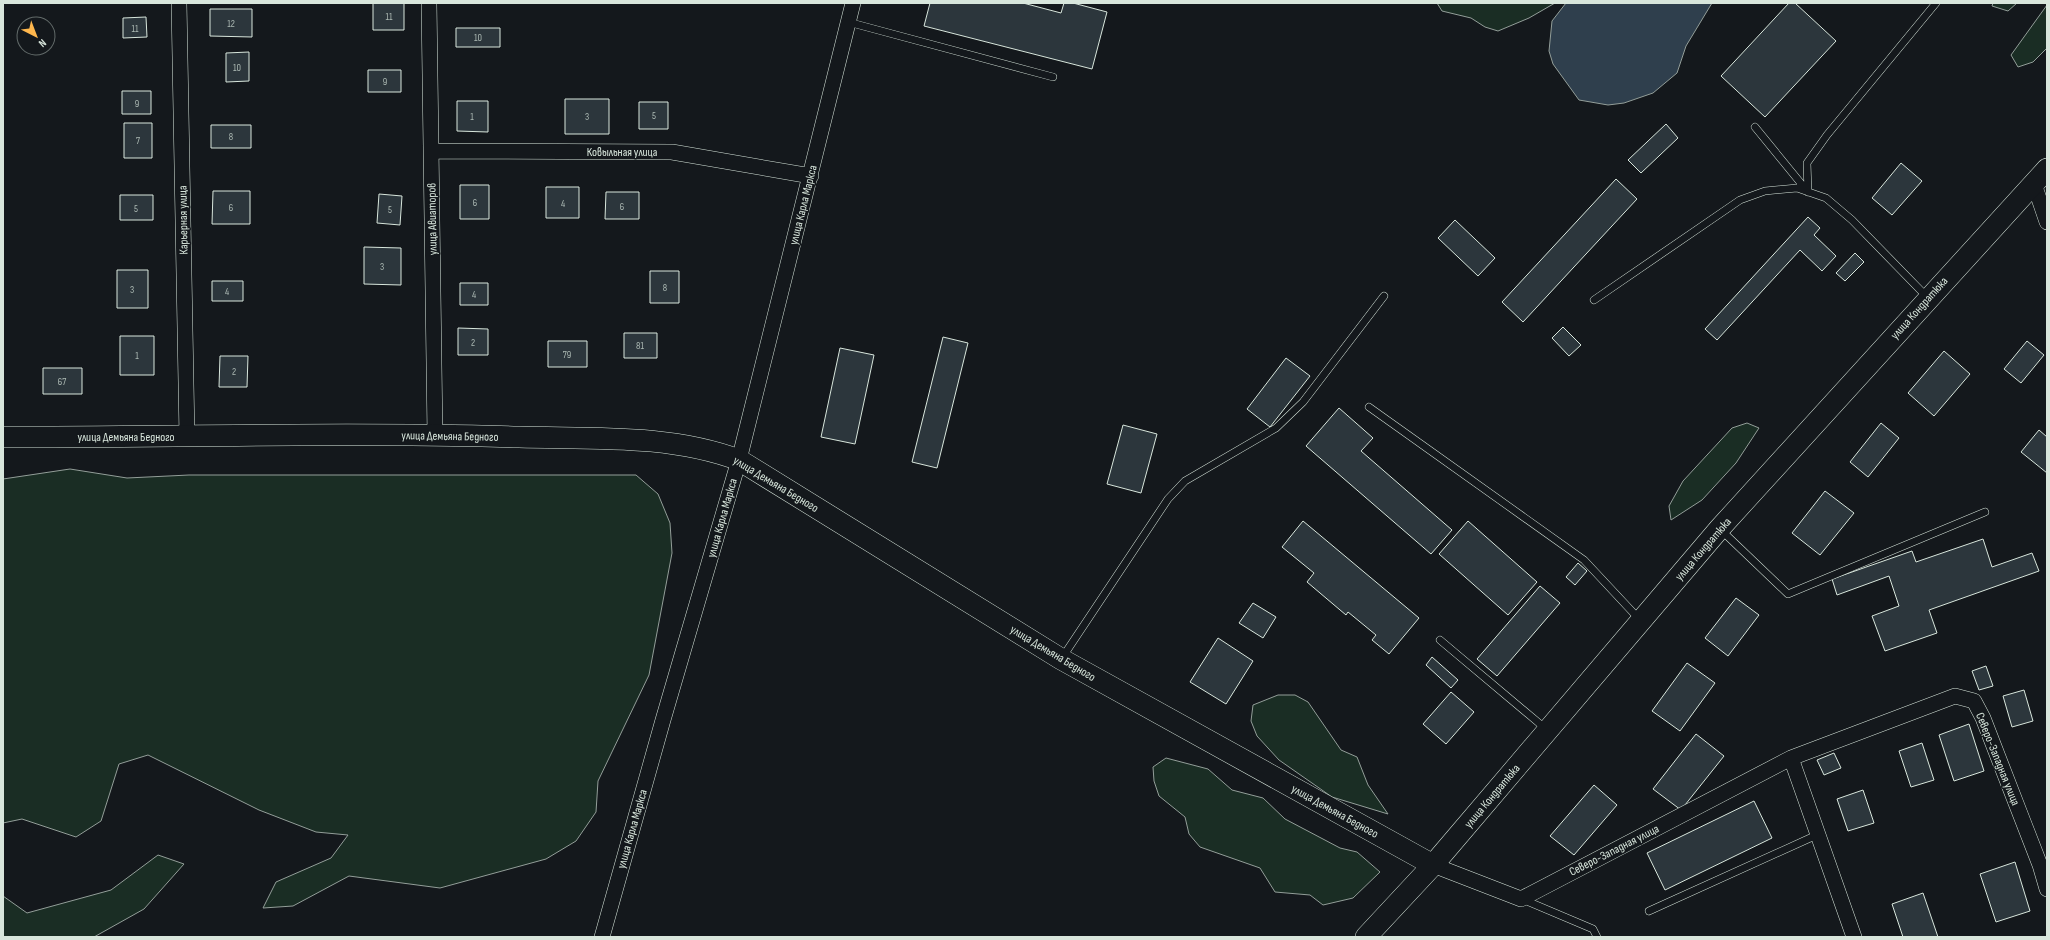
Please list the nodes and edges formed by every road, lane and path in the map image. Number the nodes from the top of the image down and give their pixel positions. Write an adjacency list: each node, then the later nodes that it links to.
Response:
1 (179, 3): 19 (street, Карьерная улица)
2 (429, 3): 8 (street, улица Авиаторов)
3 (853, 3): 5 (street, улица Карла Маркса)
4 (1936, 3): 11 (lane)
5 (848, 22): 6 (lane); 9 (street, улица Карла Маркса)
6 (1053, 77)
7 (1756, 127): 11 (lane)
8 (431, 151): 9 (street, Ковыльная улица); 17 (street, улица Авиаторов)
9 (811, 176): 20 (street, улица Карла Маркса)
10 (2041, 176): 12 (street); 14 (street, улица Кондратюка)
11 (1808, 192): 14 (lane); 15 (lane)
12 (2047, 222)
13 (1384, 296): 25 (lane)
14 (1928, 298): 22 (street, улица Кондратюка)
15 (1594, 300)
16 (1369, 407): 23 (lane)
17 (435, 434): 19 (street, улица Демьяна Бедного); 20 (street, улица Демьяна Бедного)
18 (3, 437): 19 (street, улица Демьяна Бедного)
19 (186, 437)
20 (740, 460): 25 (street, улица Демьяна Бедного); 33 (street, улица Карла Маркса)
21 (1985, 512): 22 (lane)
22 (1720, 528): 23 (street, улица Кондратюка)
23 (1641, 621): 26 (street, улица Кондратюка)
24 (1440, 640): 26 (lane)
25 (1061, 659): 29 (street, улица Демьяна Бедного)
26 (1548, 730): 29 (street, улица Кондратюка)
27 (1791, 758): 28 (street); 30 (street, Северо-Западная улица); 31 (street, Северо-Западная улица)
28 (1819, 834): 32 (lane); 36 (street)
29 (1433, 865): 31 (street); 34 (street, улица Кондратюка)
30 (2047, 888)
31 (1521, 899): 35 (lane)
32 (1649, 911)
33 (602, 937)
34 (1366, 937)
35 (1597, 937)
36 (1854, 937)

